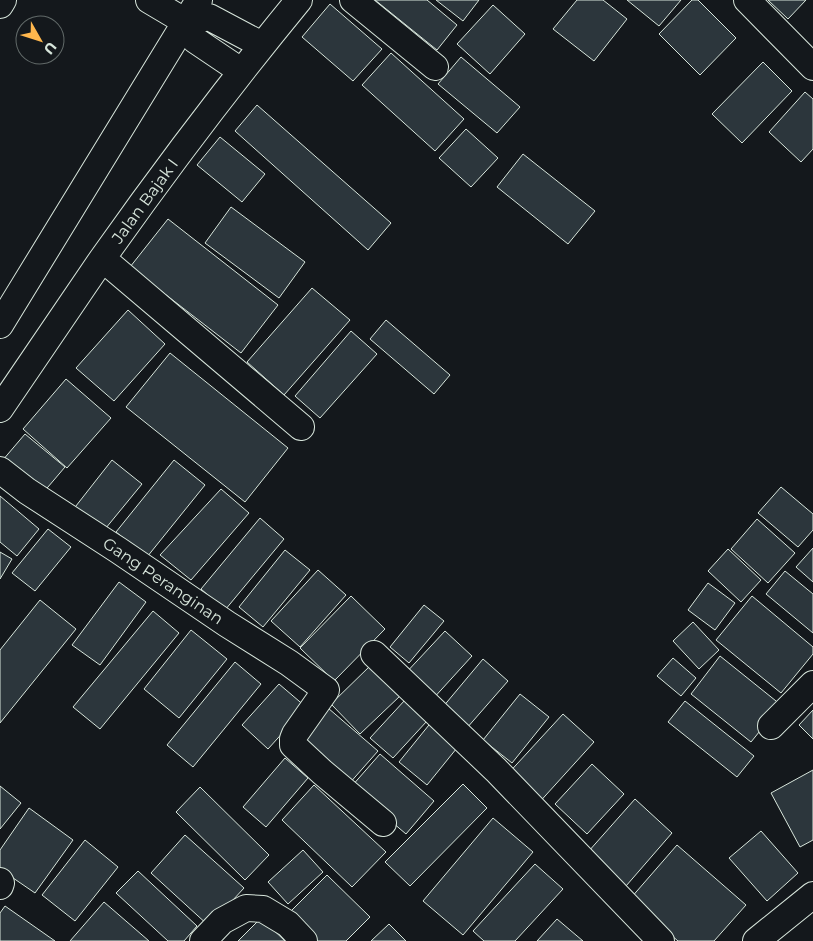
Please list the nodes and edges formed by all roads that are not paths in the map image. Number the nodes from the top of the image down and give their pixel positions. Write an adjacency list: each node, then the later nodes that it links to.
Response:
1 (3, 0): 7 (street)
2 (149, 0): 8 (street)
3 (199, 0): 8 (street)
4 (299, 0): 9 (street, Jalan Bajak I)
5 (353, 0): 10 (street)
6 (747, 0): 11 (street)
7 (0, 5)
8 (186, 22): 9 (street); 12 (street); 14 (street)
9 (262, 45): 12 (street, Jalan Bajak I)
10 (435, 67)
11 (813, 67)
12 (241, 70): 13 (street, Jalan Bajak I)
13 (103, 259): 15 (street, Jalan Bajak I); 16 (street)
14 (0, 324)
15 (0, 409)
16 (301, 427)
17 (0, 470): 21 (street, Gang Peranginan)
18 (374, 654): 27 (street)
19 (813, 684): 20 (street)
20 (771, 726)
21 (383, 823)
22 (0, 880): 23 (street)
23 (0, 886)
24 (813, 895): 28 (street)
25 (203, 941): 26 (street)
26 (304, 941)
27 (661, 941)
28 (756, 941)

